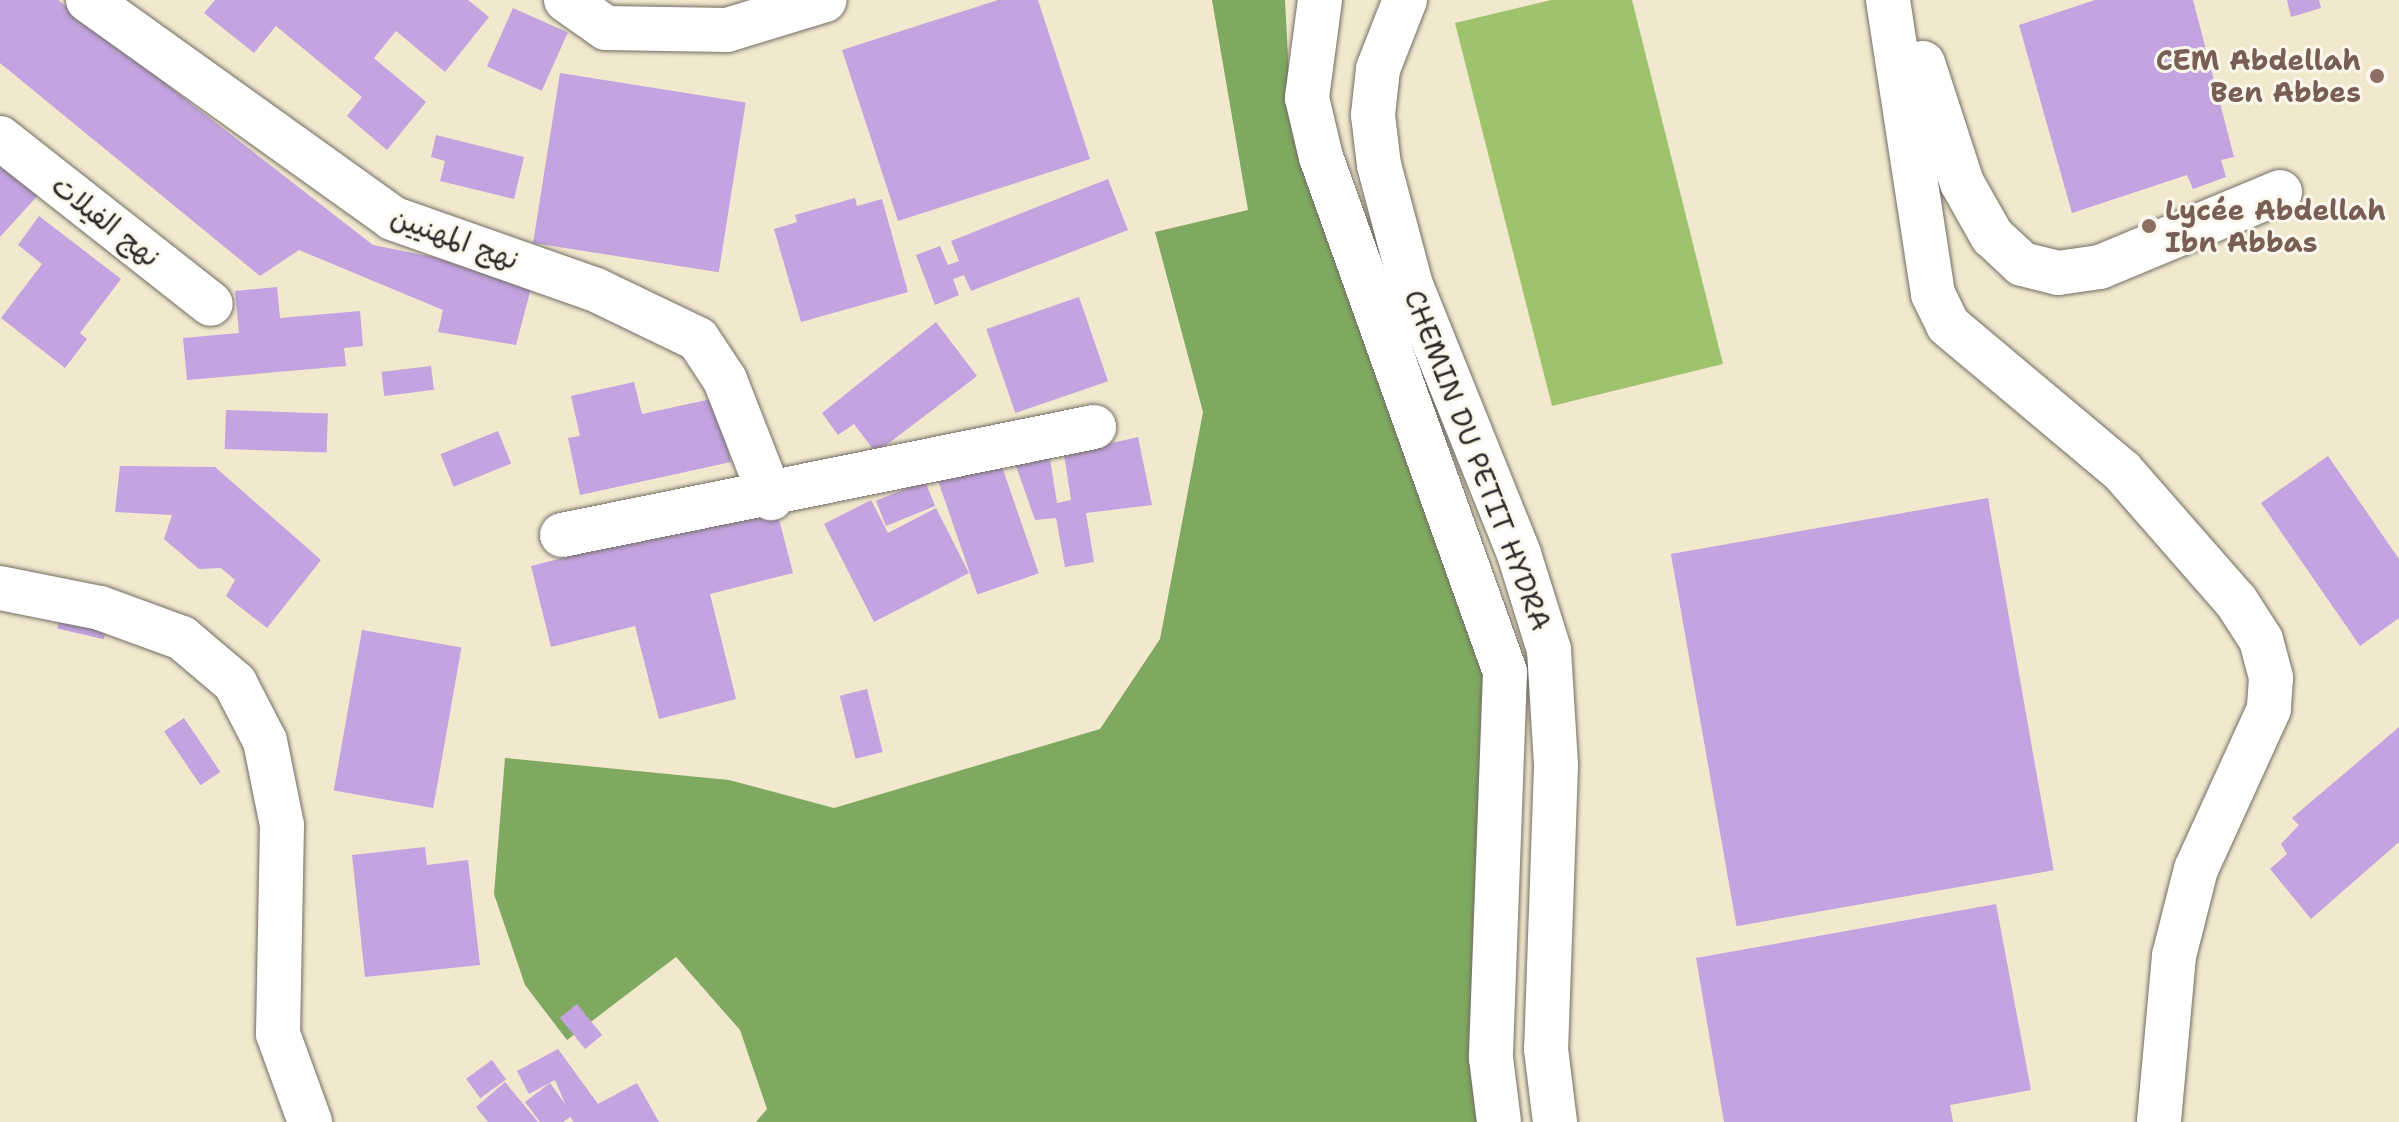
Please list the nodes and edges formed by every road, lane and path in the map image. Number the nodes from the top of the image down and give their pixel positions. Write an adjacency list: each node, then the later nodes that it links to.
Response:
1 (88, 0): 12 (street, نهج المهنيين)
2 (566, 0): 3 (street)
3 (825, 0)
4 (1320, 0): 16 (street, CHEMIN DU PETIT HYDRA)
5 (1405, 0): 17 (street, CHEMIN DU PETIT HYDRA)
6 (1888, 0): 18 (street)
7 (1903, 0): 9 (street)
8 (0, 138): 10 (street, نهج الفيلات)
9 (2280, 192)
10 (211, 304)
11 (1094, 427): 12 (street)
12 (771, 498): 13 (street)
13 (562, 535)
14 (0, 588): 15 (street)
15 (310, 1122)
16 (1499, 1122)
17 (1555, 1122)
18 (2159, 1122)

